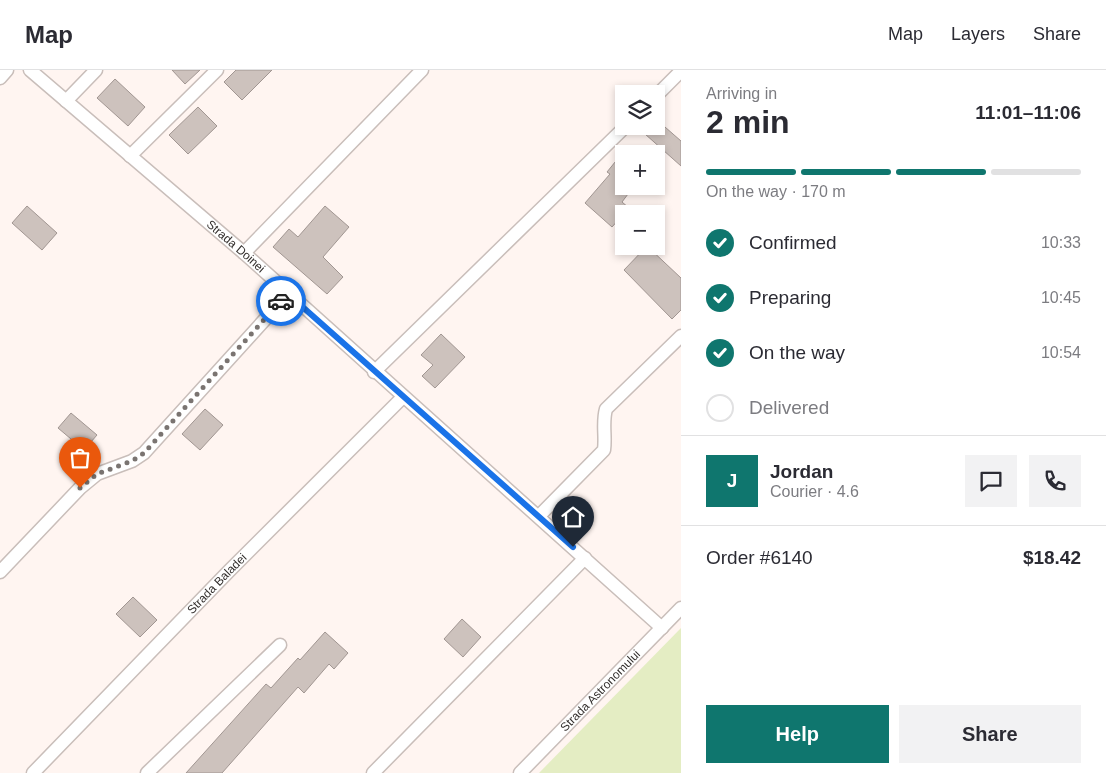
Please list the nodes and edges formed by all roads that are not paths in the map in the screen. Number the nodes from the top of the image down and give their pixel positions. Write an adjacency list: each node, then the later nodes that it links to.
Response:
1 (7, 70): 7 (street)
2 (30, 70): 9 (street, Strada Doinei)
3 (96, 70): 9 (street)
4 (217, 70): 11 (street)
5 (422, 70): 12 (street)
6 (681, 71): 8 (street)
7 (0, 78)
8 (665, 87)
9 (66, 101): 11 (street, Strada Doinei)
10 (617, 135): 15 (street)
11 (130, 156): 12 (street, Strada Doinei)
12 (244, 253): 13 (street, Strada Doinei)
13 (288, 294): 15 (street, Strada Doinei); 19 (street)
14 (681, 336): 17 (street)
15 (374, 372): 16 (street, Strada Doinei)
16 (403, 397): 17 (street, Strada Doinei); 23 (street, Strada Baladei)
17 (539, 516): 18 (street, Strada Doinei)
18 (585, 558): 21 (street, Strada Doinei); 25 (street)
19 (0, 572)
20 (681, 608): 21 (street, Strada Astronomului)
21 (662, 628): 26 (street, Strada Astronomului)
22 (280, 645): 24 (street)
23 (34, 773)
24 (147, 773)
25 (373, 773)
26 (520, 773)

